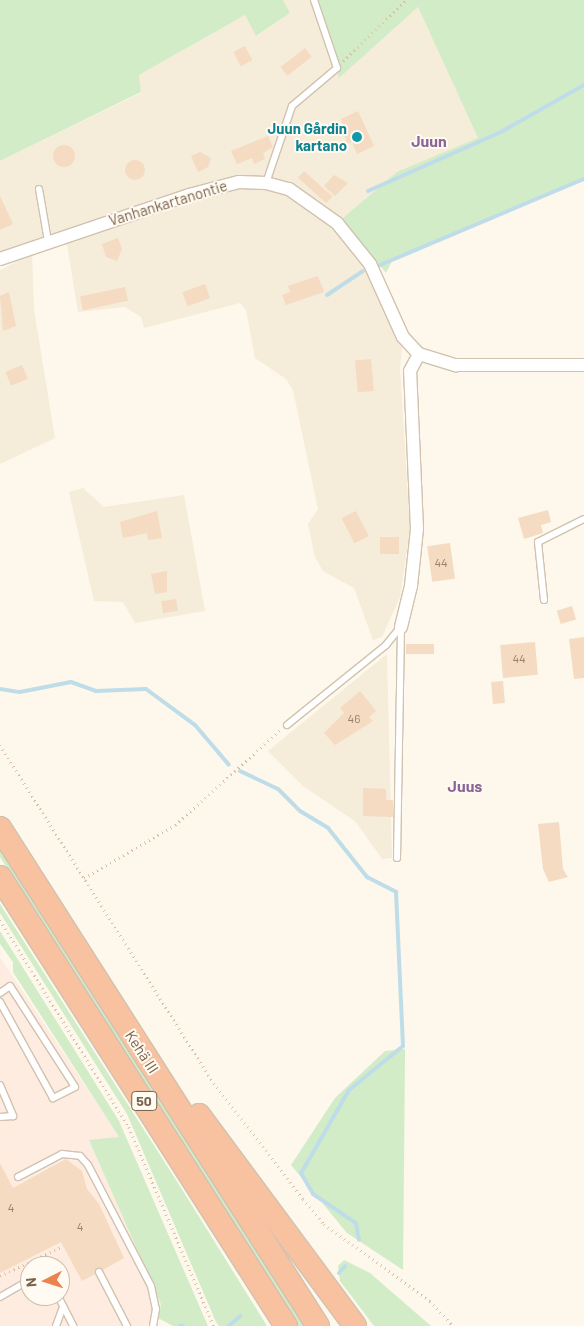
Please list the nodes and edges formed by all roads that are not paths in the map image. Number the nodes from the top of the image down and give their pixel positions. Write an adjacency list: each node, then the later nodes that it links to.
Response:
1 (314, 0): 2 (lane)
2 (266, 182): 4 (street, Vanhankartanontie); 6 (street, Vanhankartanontie)
3 (39, 189): 4 (lane)
4 (48, 240): 5 (street, Vanhankartanontie)
5 (0, 259)
6 (419, 354): 7 (street); 10 (street)
7 (584, 366)
8 (584, 519): 9 (lane)
9 (544, 600)
10 (401, 627): 11 (lane); 13 (lane)
11 (287, 724)
12 (0, 828): 18 (highway, Kehä III / 50)
13 (397, 858)
14 (0, 877): 30 (highway, Kehä III / 50)
15 (0, 982): 16 (lane)
16 (3, 991): 17 (lane)
17 (0, 1002)
18 (126, 1028): 31 (highway, Kehä III / 50); 32 (highway)
19 (0, 1085): 20 (lane)
20 (0, 1117)
21 (18, 1177): 29 (lane)
22 (99, 1272): 28 (lane)
23 (20, 1286): 24 (lane)
24 (0, 1297)
25 (63, 1307): 26 (lane); 27 (lane)
26 (56, 1326)
27 (73, 1326)
28 (127, 1326)
29 (153, 1326)
30 (286, 1326)
31 (318, 1326)
32 (355, 1326)

